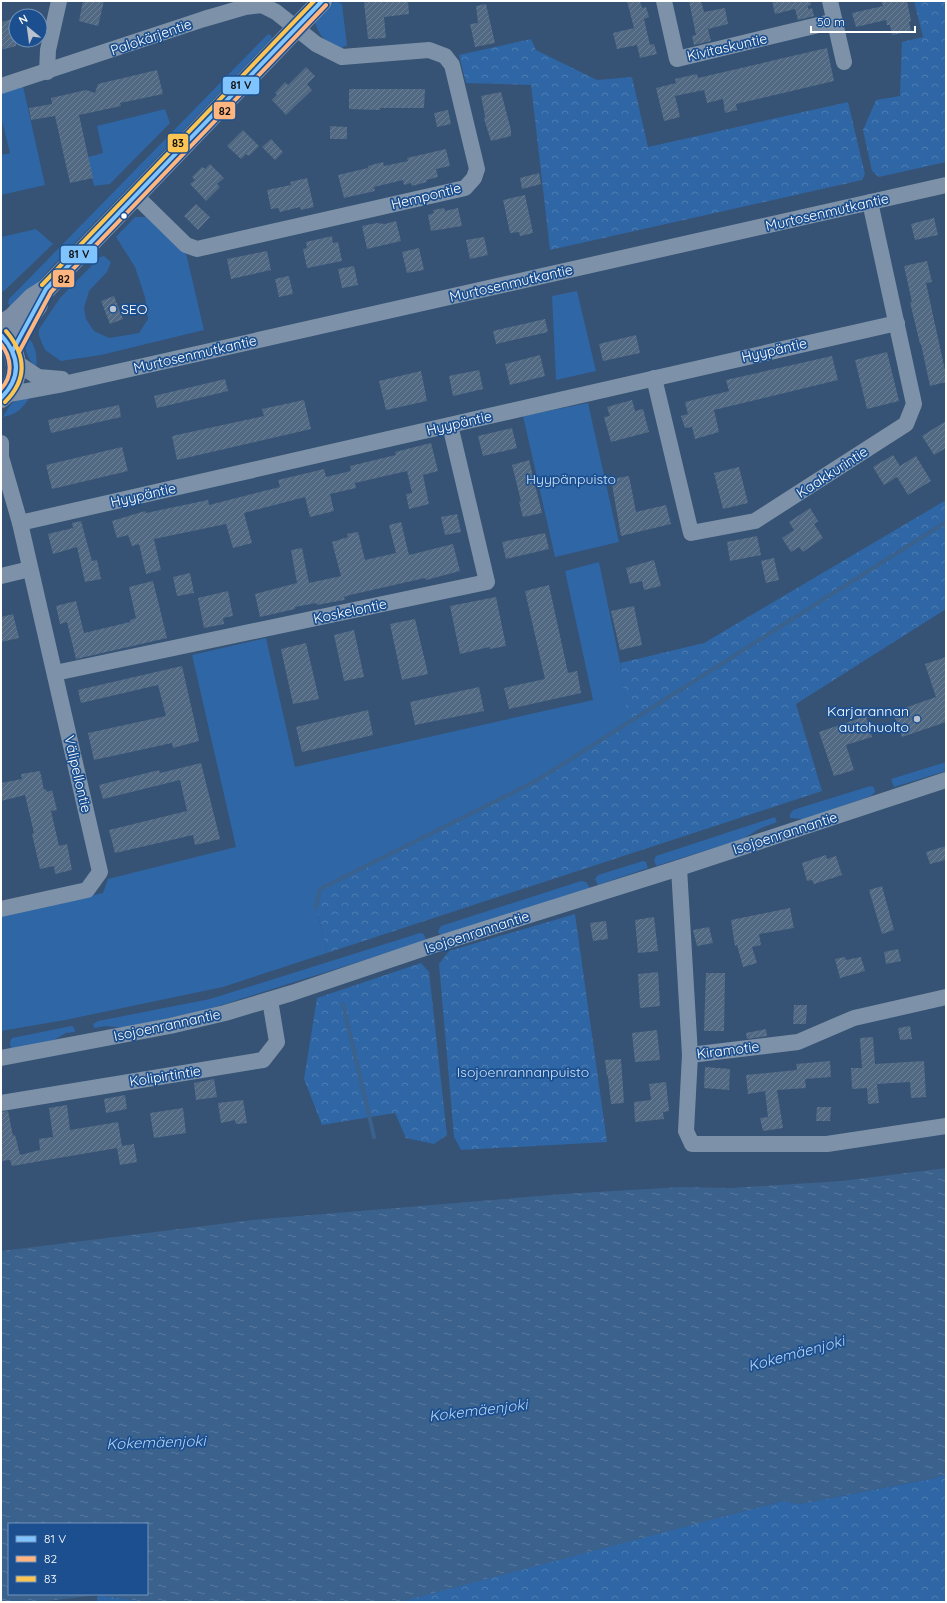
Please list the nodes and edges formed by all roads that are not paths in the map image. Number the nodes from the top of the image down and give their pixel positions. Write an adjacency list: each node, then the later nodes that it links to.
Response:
1 (59, 1): 8 (street)
2 (322, 1): 6 (main road)
3 (664, 1): 5 (street, Kivitaskuntie)
4 (830, 1): 5 (street)
5 (835, 22): 7 (street)
6 (296, 28): 8 (street, Palokärjentie); 11 (main road); 11 (street, Hempontie)
7 (844, 62)
8 (47, 72): 9 (street, Palokärjentie)
9 (1, 86)
10 (946, 185): 12 (street, Murtosenmutkantie)
11 (135, 195): 13 (main road)
12 (870, 202): 14 (street, Kaakkurintie); 18 (street, Murtosenmutkantie)
13 (46, 289): 15 (main road); 16 (main road)
14 (897, 323): 17 (street, Hyypäntie); 17 (street, Kaakkurintie)
15 (1, 325)
16 (10, 350): 18 (street, Murtosenmutkantie); 19 (main road)
17 (654, 378): 20 (street, Hyypäntie)
18 (76, 380): 19 (street, Murtosenmutkantie)
19 (3, 396)
20 (450, 425): 23 (street, Hyypäntie); 26 (street, Koskelontie)
21 (1, 443): 22 (street, Välipellontie)
22 (1, 457): 23 (street, Välipellontie)
23 (20, 523): 24 (street, Välipellontie)
24 (30, 569): 25 (street); 26 (street, Välipellontie)
25 (1, 576)
26 (55, 673): 29 (street, Välipellontie)
27 (946, 780): 28 (street, Isojoenrannantie)
28 (679, 868): 31 (street, Isojoenrannantie); 32 (street, Kiramotie)
29 (1, 910)
30 (946, 997): 32 (street, Kiramotie)
31 (270, 1000): 33 (street, Isojoenrannantie); 34 (street, Kolipirtintie)
32 (690, 1055): 35 (street)
33 (1, 1058)
34 (1, 1103)
35 (946, 1126)

